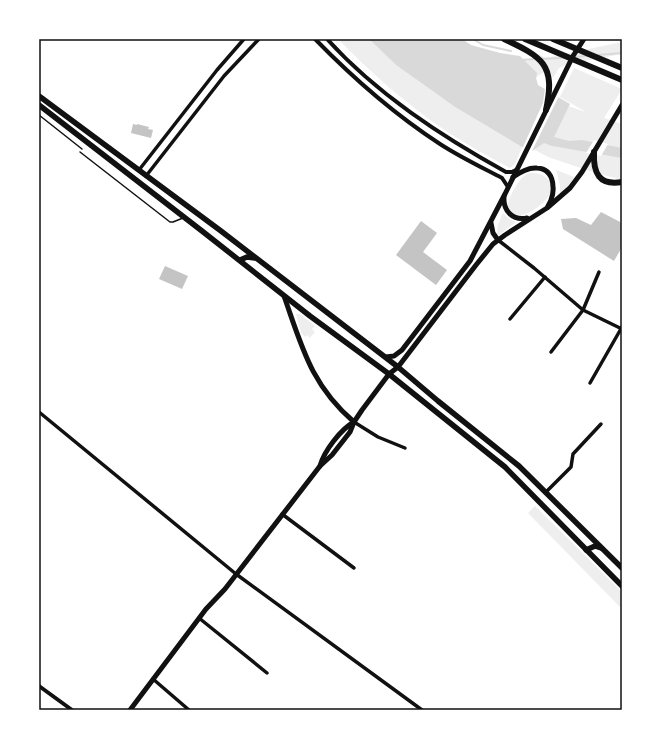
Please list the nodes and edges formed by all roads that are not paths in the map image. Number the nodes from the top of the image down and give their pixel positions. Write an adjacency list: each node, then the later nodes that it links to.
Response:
1 (244, 39): 10 (street)
2 (258, 39): 11 (street)
3 (315, 39): 28 (street)
4 (327, 39): 24 (street)
5 (504, 39): 16 (highway)
6 (525, 39): 12 (highway)
7 (553, 39): 9 (highway)
8 (583, 41): 16 (main road)
9 (622, 68)
10 (217, 70): 11 (street); 18 (street)
11 (224, 76): 19 (street)
12 (622, 80)
13 (39, 96): 23 (main road)
14 (39, 105): 32 (main road)
15 (622, 105): 22 (main road)
16 (546, 110): 24 (main road)
17 (39, 115): 20 (lane)
18 (176, 121): 19 (street); 23 (street)
19 (184, 127): 25 (street)
20 (82, 149)
21 (80, 152): 32 (lane)
22 (594, 152): 27 (highway); 30 (main road)
23 (139, 170): 25 (main road)
24 (516, 170): 26 (main road)
25 (146, 176): 35 (main road)
26 (512, 178): 28 (main road); 30 (main road)
27 (622, 182)
28 (508, 187): 29 (main road)
29 (505, 194): 31 (main road); 33 (main road)
30 (547, 208): 31 (main road)
31 (530, 217): 34 (main road)
32 (184, 218): 36 (main road)
33 (491, 222): 34 (main road); 44 (main road)
34 (498, 240): 38 (street); 45 (main road)
35 (257, 258): 36 (main road); 44 (main road)
36 (240, 260): 39 (main road)
37 (599, 272): 40 (street)
38 (545, 277): 40 (street); 41 (street)
39 (284, 296): 46 (main road); 49 (main road)
40 (583, 310): 42 (street); 43 (street)
41 (510, 319)
42 (622, 328): 47 (street)
43 (551, 352)
44 (386, 357): 45 (main road)
45 (398, 367): 46 (main road); 52 (main road)
46 (390, 374): 49 (main road); 54 (main road)
47 (590, 383)
48 (39, 412): 58 (street)
49 (354, 422): 51 (street); 53 (main road)
50 (601, 424): 52 (street)
51 (405, 448)
52 (546, 492): 55 (main road)
53 (282, 514): 57 (street); 58 (main road)
54 (586, 550): 55 (main road); 59 (main road)
55 (604, 550): 56 (main road)
56 (621, 565)
57 (354, 568)
58 (236, 574): 60 (main road); 67 (street)
59 (622, 586)
60 (199, 618): 61 (street); 62 (main road)
61 (267, 673)
62 (153, 679): 65 (main road); 66 (street)
63 (39, 686): 64 (street)
64 (72, 710)
65 (130, 710)
66 (189, 710)
67 (422, 710)

